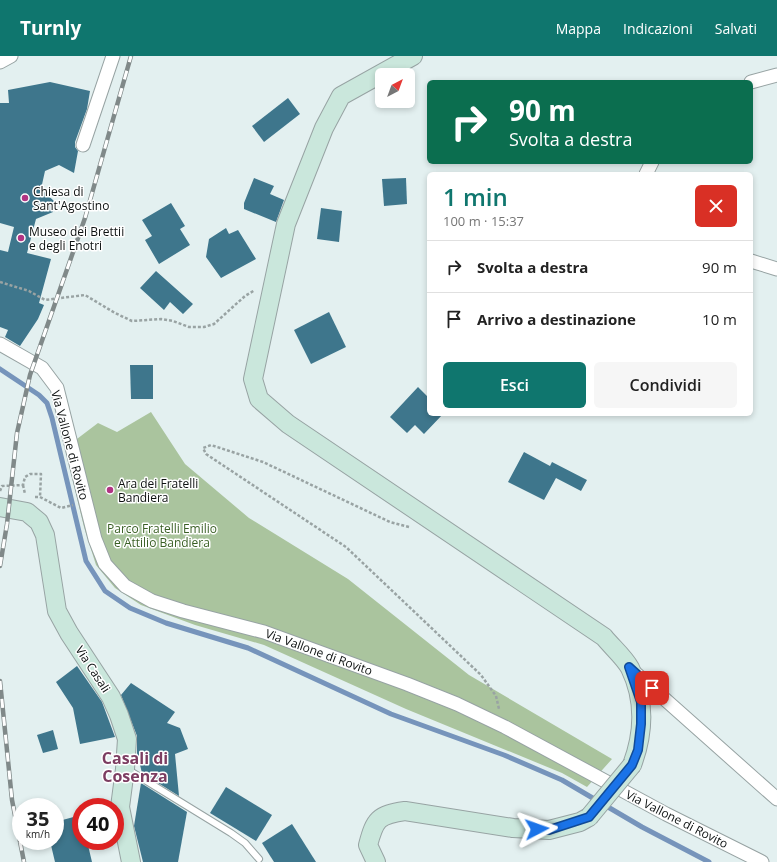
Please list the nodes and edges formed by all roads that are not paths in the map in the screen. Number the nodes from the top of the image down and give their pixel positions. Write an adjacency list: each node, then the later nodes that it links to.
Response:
1 (11, 56): 4 (street)
2 (113, 56): 7 (street)
3 (413, 56): 12 (street)
4 (0, 62)
5 (777, 75): 6 (street)
6 (753, 81)
7 (83, 145)
8 (753, 262): 9 (street)
9 (777, 269)
10 (0, 344): 18 (street, Via Vallone di Rovito)
11 (0, 508): 13 (street, Via Casali)
12 (629, 667): 14 (street); 17 (street, bridge)
13 (125, 769): 15 (lane); 16 (street, Via Casali)
14 (777, 799)
15 (259, 860)
16 (131, 862)
17 (376, 862)
18 (762, 862)

